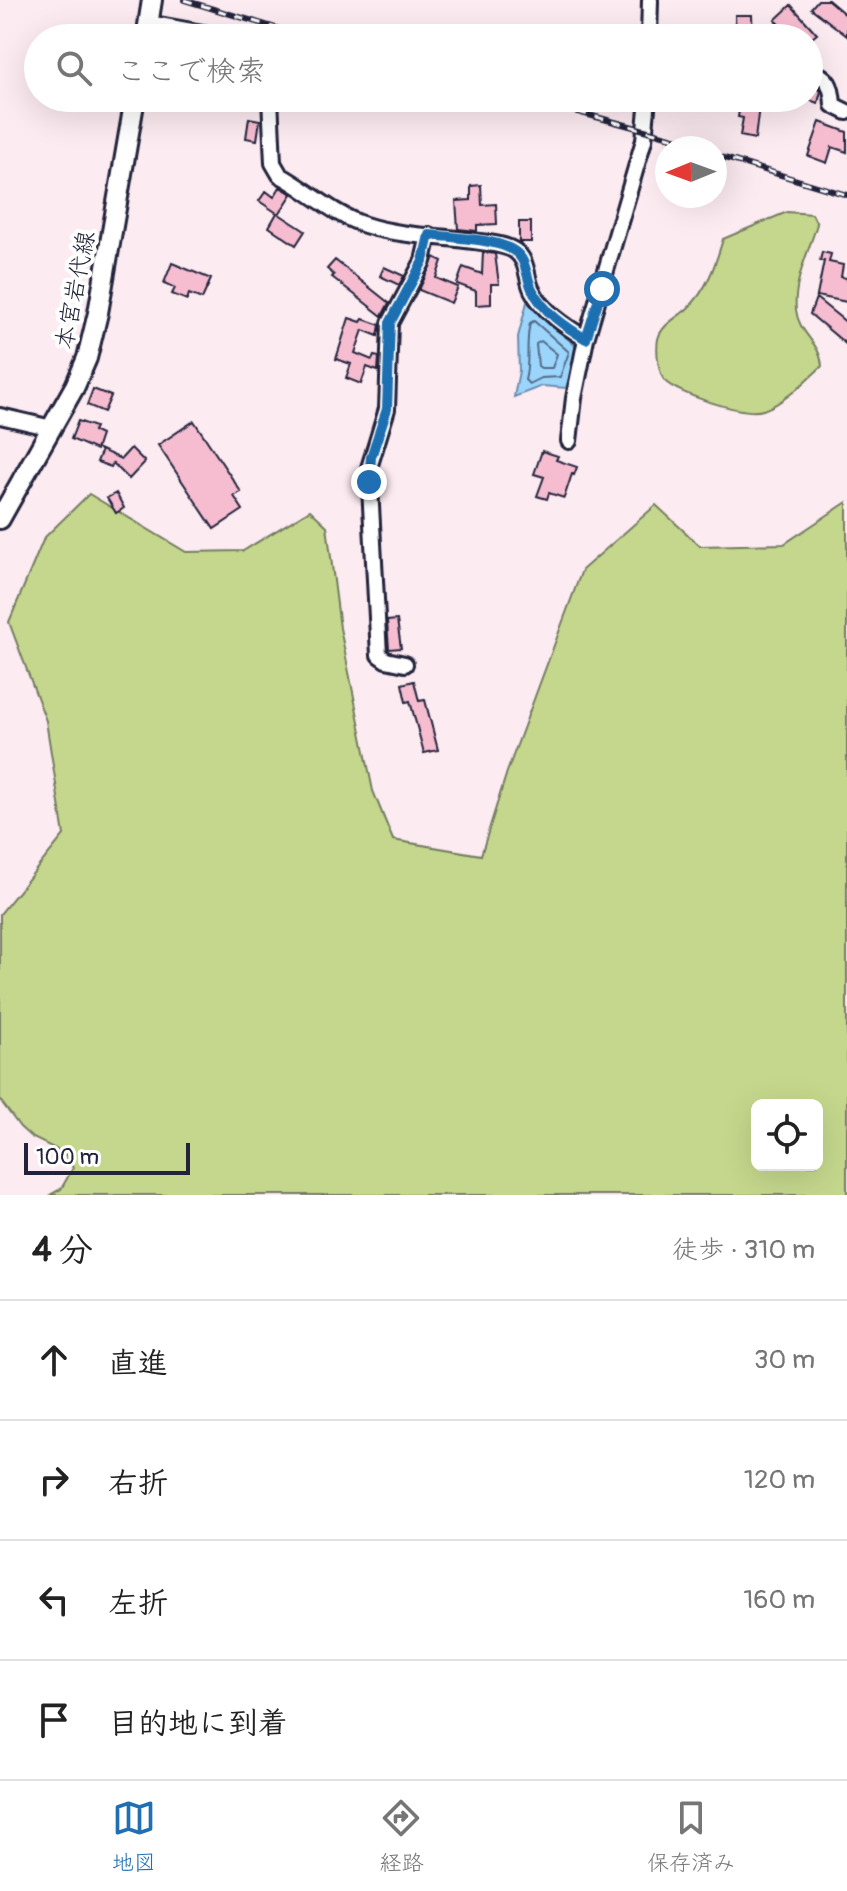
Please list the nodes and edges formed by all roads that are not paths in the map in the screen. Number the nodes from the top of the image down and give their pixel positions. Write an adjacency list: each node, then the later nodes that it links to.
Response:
1 (152, 0): 3 (main road)
2 (650, 0): 4 (street)
3 (148, 24)
4 (649, 24)
5 (823, 77): 9 (street)
6 (133, 112): 13 (main road, 本宮岩代線)
7 (271, 112): 10 (street)
8 (647, 112): 11 (street)
9 (847, 112)
10 (429, 235): 11 (street); 16 (street)
11 (586, 339): 14 (street)
12 (0, 416): 13 (street)
13 (52, 428): 15 (main road, 本宮岩代線)
14 (569, 441)
15 (0, 519)
16 (405, 664)

